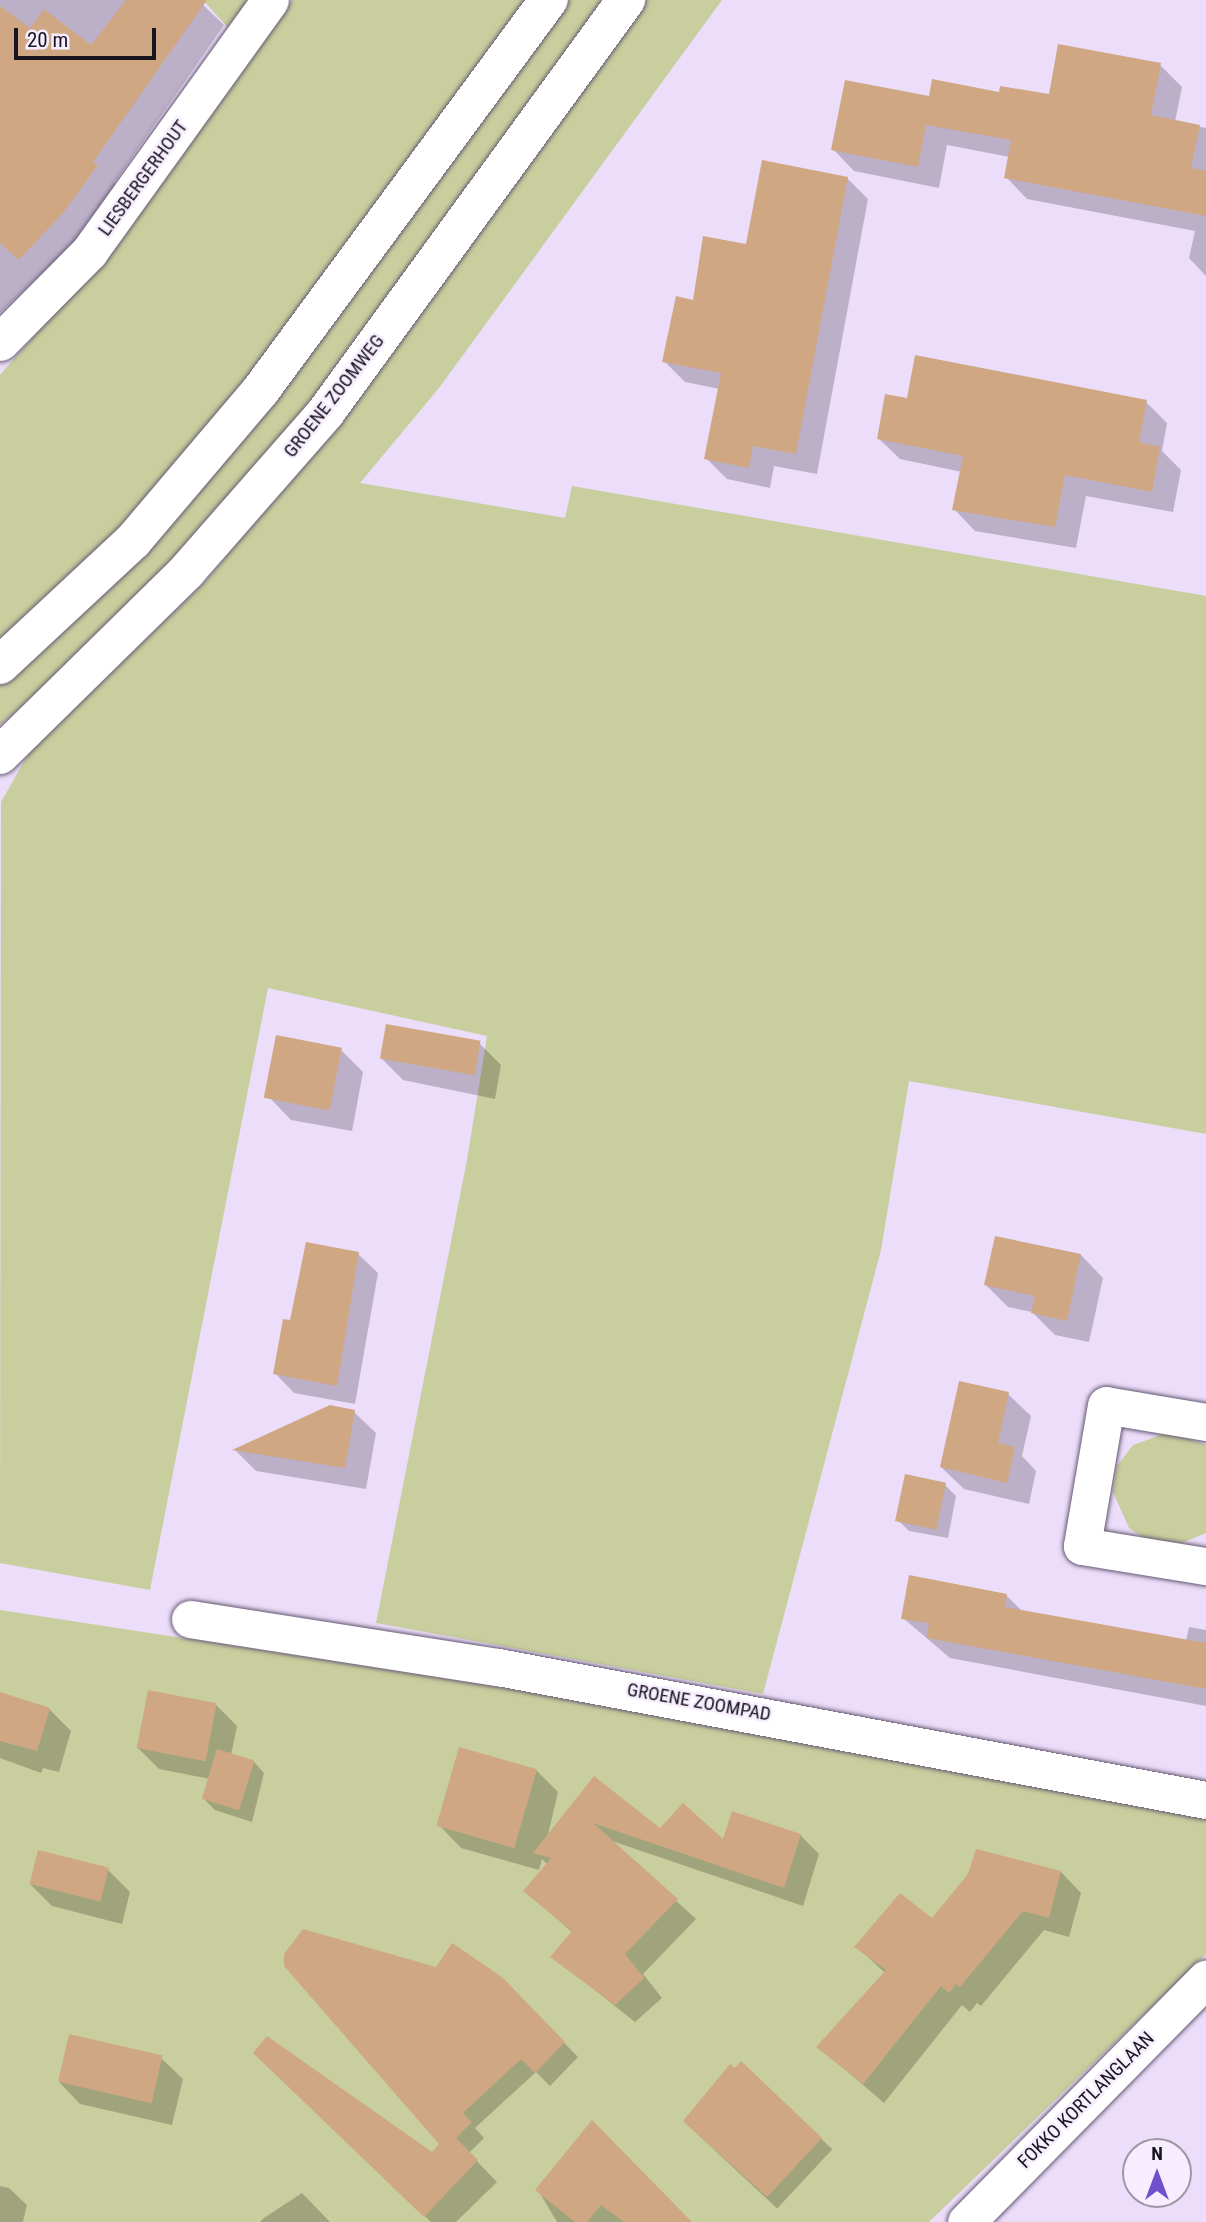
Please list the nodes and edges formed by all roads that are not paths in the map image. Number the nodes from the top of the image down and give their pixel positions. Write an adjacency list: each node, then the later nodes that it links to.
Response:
1 (270, 0): 4 (street, LIESBERGERHOUT)
2 (549, 0): 5 (main road)
3 (626, 0): 6 (main road, GROENE ZOOMWEG)
4 (0, 342)
5 (0, 665)
6 (0, 755)
7 (1206, 1422): 8 (street)
8 (1206, 1566)
9 (190, 1619): 10 (street, GROENE ZOOMPAD)
10 (1206, 1800)
11 (1206, 1979): 12 (street, FOKKO KORTLANGLAAN)
12 (966, 2222)

